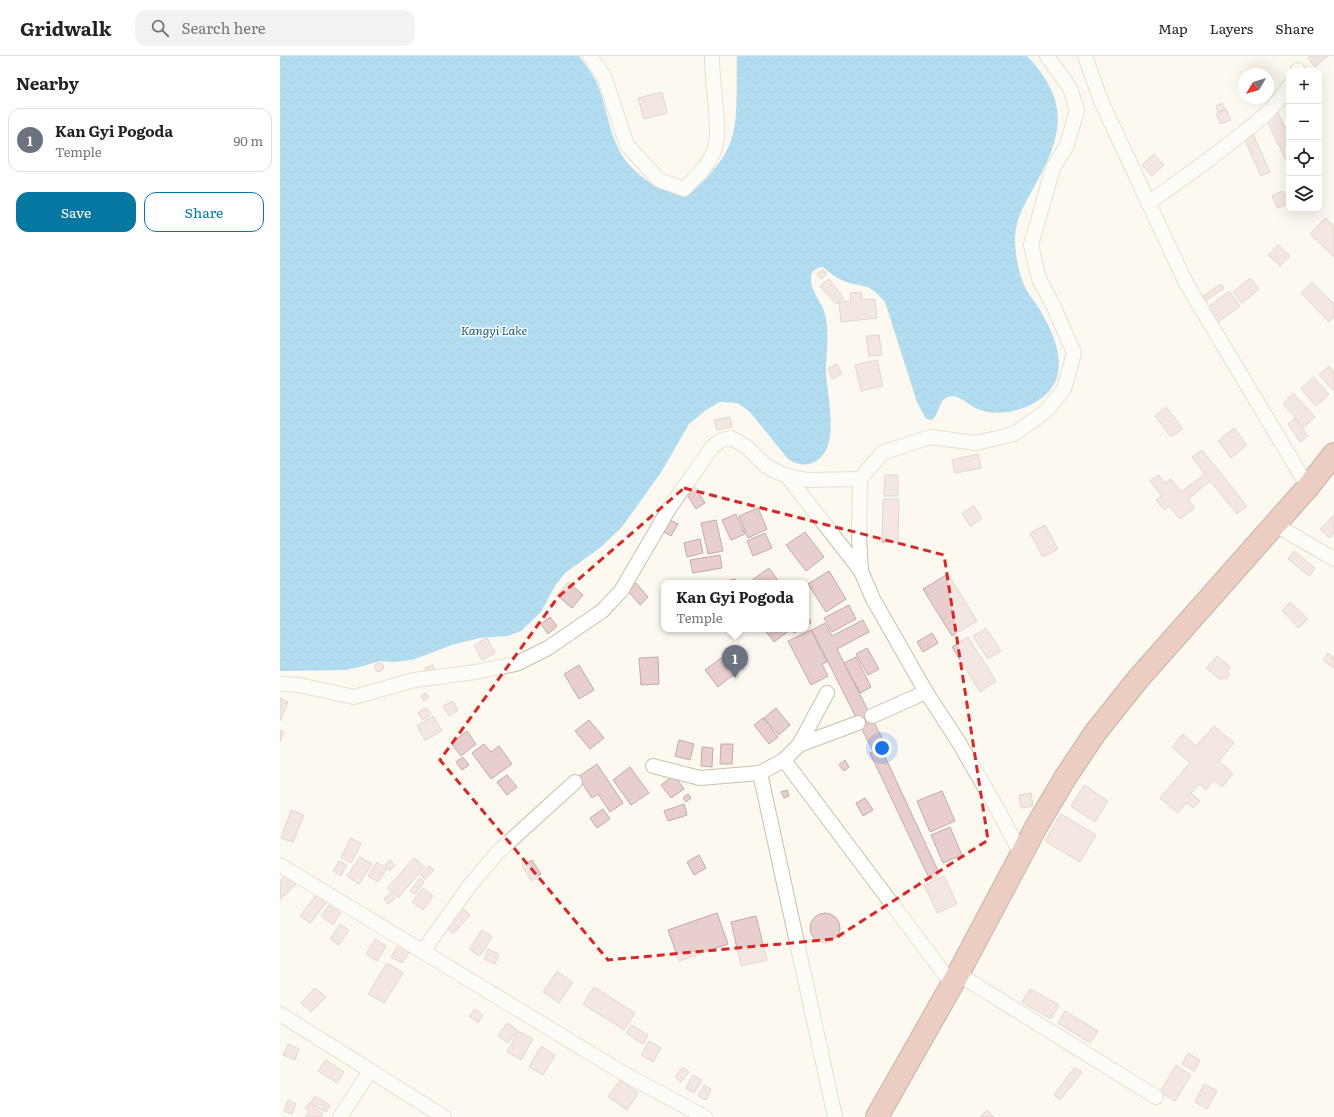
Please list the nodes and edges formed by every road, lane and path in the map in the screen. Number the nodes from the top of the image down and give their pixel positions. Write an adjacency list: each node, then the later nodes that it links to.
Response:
1 (590, 56): 2 (street)
2 (712, 56)
3 (1047, 56): 9 (street)
4 (1085, 56): 6 (street)
5 (1286, 92): 6 (street)
6 (1148, 203): 10 (street)
7 (1334, 454): 10 (highway)
8 (788, 476): 9 (street); 13 (street); 14 (street)
9 (860, 479): 13 (street)
10 (1308, 487): 11 (highway)
11 (1274, 524): 12 (street); 24 (highway)
12 (1334, 559)
13 (861, 571): 16 (street)
14 (280, 684)
15 (827, 692): 19 (street)
16 (926, 692): 17 (street); 24 (street)
17 (872, 716)
18 (858, 723): 19 (street)
19 (799, 745): 20 (street)
20 (784, 760): 22 (street); 27 (street)
21 (653, 766): 22 (street)
22 (760, 773): 34 (street)
23 (574, 782): 26 (street)
24 (1021, 854): 27 (highway)
25 (280, 864): 26 (street)
26 (423, 951): 33 (street)
27 (955, 979): 30 (street); 35 (highway)
28 (280, 1014): 29 (street)
29 (370, 1071): 31 (street); 32 (street)
30 (1156, 1097)
31 (340, 1117)
32 (444, 1117)
33 (705, 1117)
34 (835, 1117)
35 (877, 1117)

